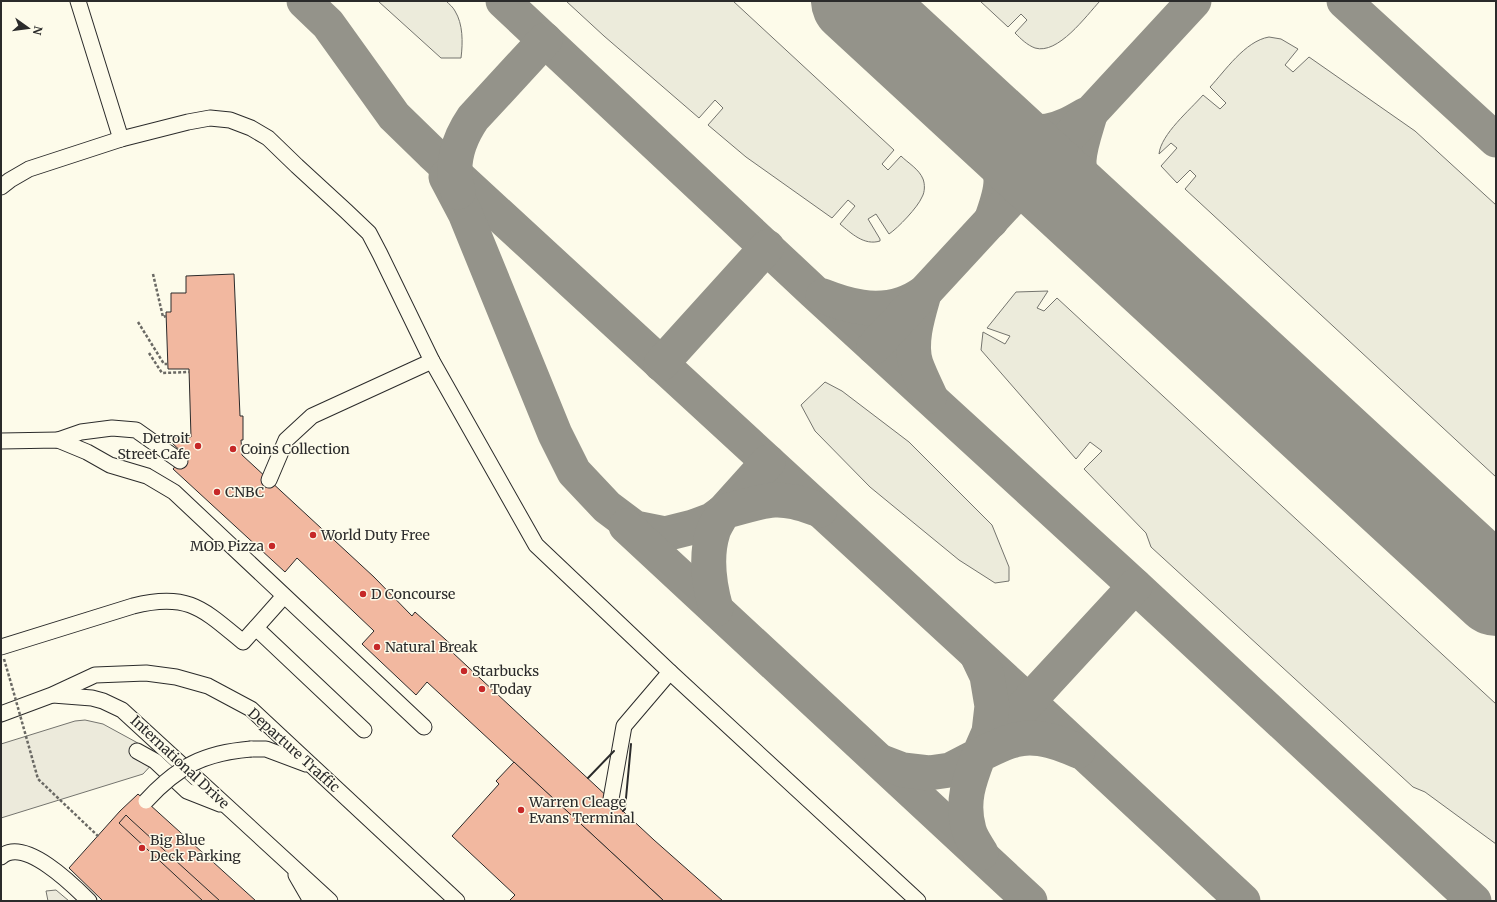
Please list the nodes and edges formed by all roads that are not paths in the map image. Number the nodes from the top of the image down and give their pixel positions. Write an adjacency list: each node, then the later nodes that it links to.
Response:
1 (78, 1): 2 (street)
2 (121, 139): 3 (street); 4 (street)
3 (1, 187)
4 (432, 361): 8 (street); 12 (street)
5 (1, 440): 6 (street)
6 (58, 440): 7 (street); 9 (street)
7 (180, 461)
8 (269, 480)
9 (284, 596): 10 (street); 15 (street)
10 (256, 628): 11 (street); 16 (street)
11 (2, 651)
12 (670, 672): 19 (street); 28 (street)
13 (52, 695): 14 (street, International Drive); 18 (street, Departure Traffic); 21 (street, International Drive)
14 (1, 714)
15 (424, 727)
16 (364, 730)
17 (137, 751): 21 (street)
18 (312, 767): 20 (street, bridge); 27 (street, Departure Traffic)
19 (610, 799)
20 (146, 801)
21 (228, 807): 23 (street, International Drive)
22 (1, 857): 24 (street)
23 (290, 864): 25 (street); 26 (street, International Drive)
24 (89, 901)
25 (311, 901)
26 (330, 901)
27 (457, 901)
28 (918, 901)

